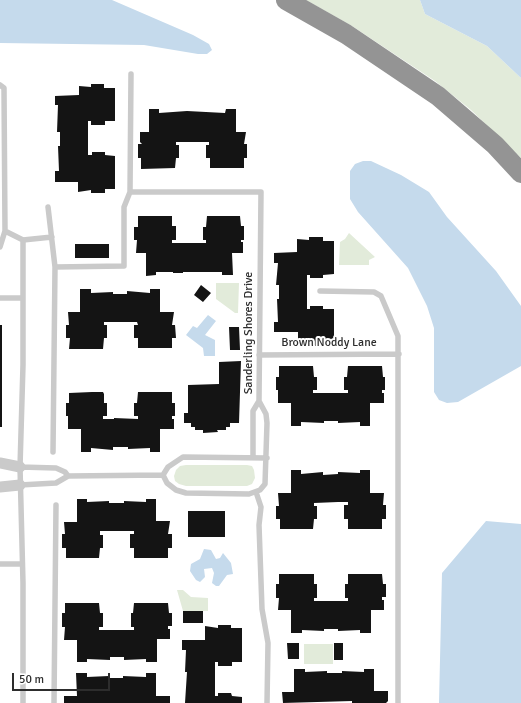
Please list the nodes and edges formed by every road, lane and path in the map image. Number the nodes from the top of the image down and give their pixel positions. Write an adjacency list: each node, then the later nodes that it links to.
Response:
1 (286, 0): 4 (highway)
2 (131, 74): 5 (lane)
3 (0, 85): 7 (lane)
4 (521, 173)
5 (130, 192): 11 (lane); 16 (lane, Sanderling Shores Drive)
6 (48, 207): 8 (lane)
7 (5, 231): 9 (lane); 10 (lane)
8 (52, 237): 9 (lane); 11 (lane)
9 (23, 240): 14 (lane)
10 (0, 247)
11 (55, 267): 18 (lane)
12 (320, 291): 15 (lane)
13 (0, 298): 14 (lane)
14 (23, 298): 22 (lane)
15 (399, 354): 16 (lane, Brown Noddy Lane); 34 (lane)
16 (259, 355): 17 (lane, Sanderling Shores Drive)
17 (259, 401): 19 (lane); 20 (lane, Sanderling Shores Drive)
18 (53, 452)
19 (253, 458): 20 (lane); 23 (lane)
20 (267, 458): 27 (lane, Sanderling Shores Drive)
21 (0, 463): 22 (street)
22 (20, 467): 24 (lane); 25 (lane)
23 (163, 475): 24 (lane); 27 (lane)
24 (68, 476): 25 (lane)
25 (20, 485): 26 (street); 30 (lane)
26 (0, 487)
27 (256, 492): 33 (lane)
28 (56, 505): 32 (lane)
29 (0, 564): 30 (lane)
30 (22, 564): 31 (lane)
31 (23, 703)
32 (54, 703)
33 (267, 703)
34 (398, 703)

